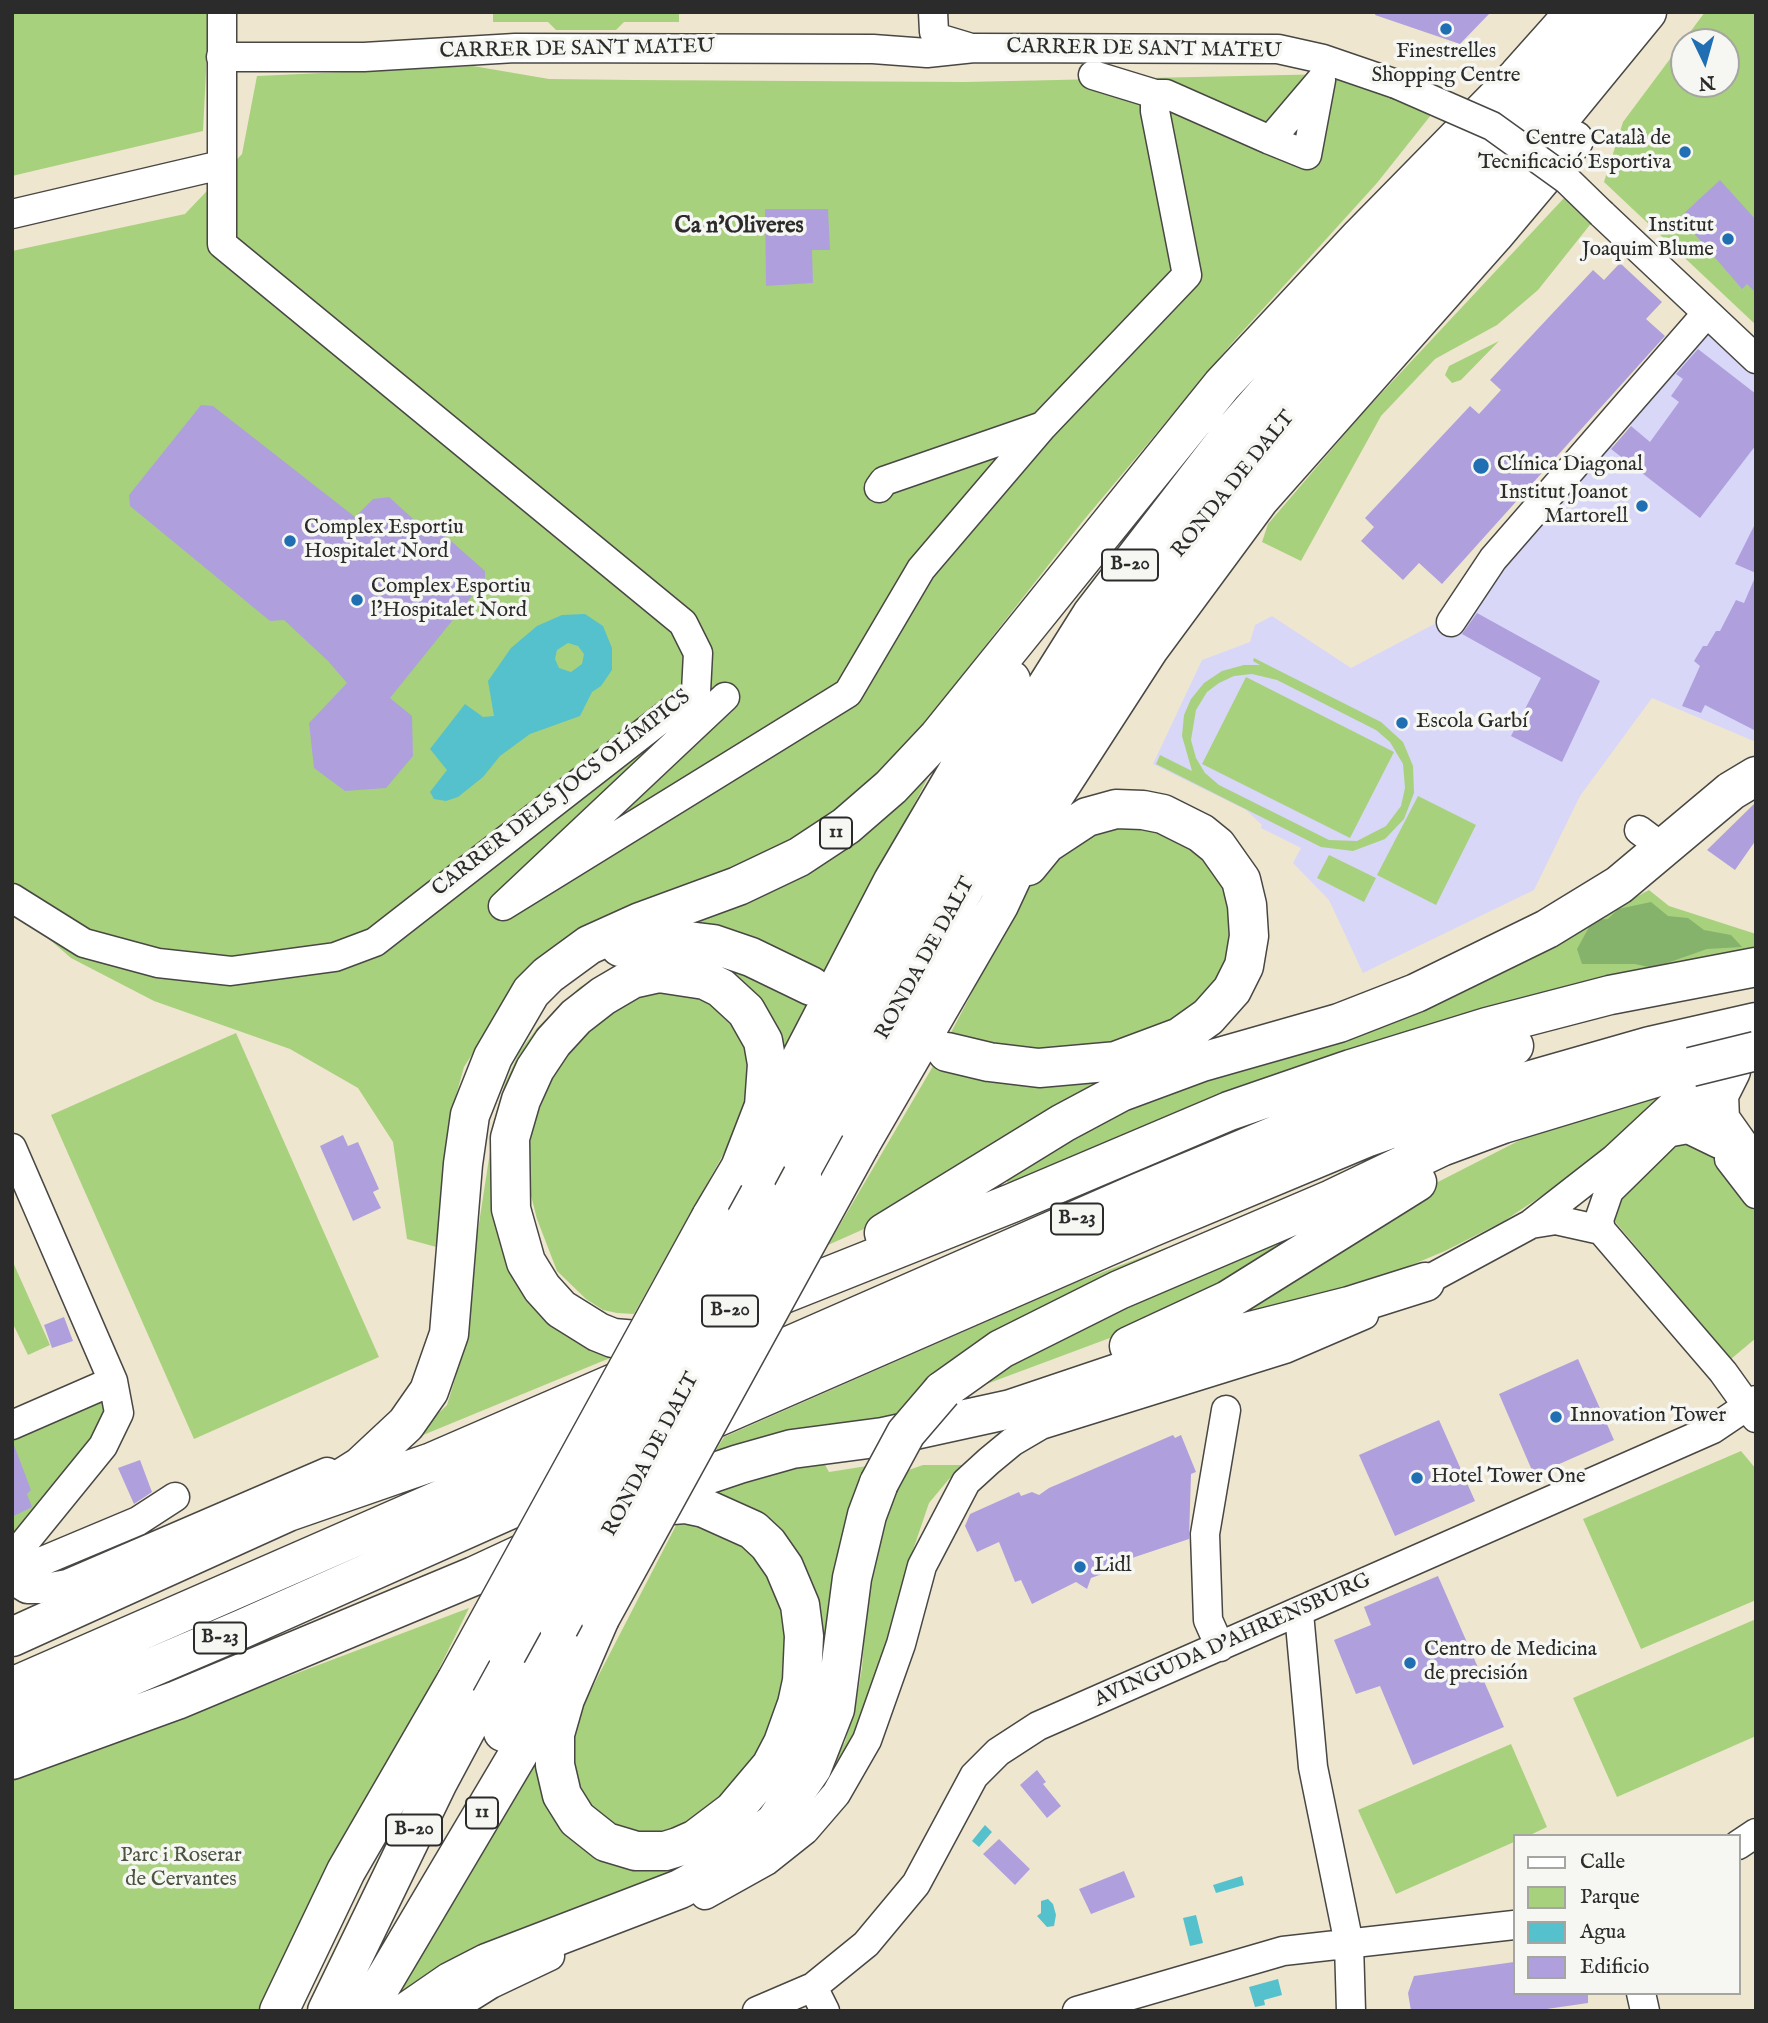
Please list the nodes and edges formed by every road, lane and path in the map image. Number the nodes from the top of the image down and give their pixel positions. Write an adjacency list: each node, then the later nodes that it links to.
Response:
1 (222, 12): 9 (street, CARRER DELS JOCS OLÍMPICS)
2 (933, 12): 8 (street, CARRER DE SANT MATEU)
3 (1557, 12): 15 (highway)
4 (1575, 12): 15 (highway)
5 (1607, 12): 39 (highway, RONDA DE DALT / B-20)
6 (1647, 12): 74 (highway, RONDA DE DALT / B-20, bridge)
7 (1676, 12): 25 (highway)
8 (974, 48): 9 (street, CARRER DE SANT MATEU); 16 (street, CARRER DE SANT MATEU, bridge)
9 (221, 57): 13 (street, CARRER DELS JOCS OLÍMPICS)
10 (1093, 75): 11 (street)
11 (1155, 94): 12 (street); 18 (street)
12 (1270, 140)
13 (221, 165): 14 (street); 22 (street, CARRER DELS JOCS OLÍMPICS)
14 (12, 214)
15 (1361, 236): 20 (highway)
16 (1707, 313): 17 (street, CARRER DE SANT MATEU); 21 (street)
17 (1756, 359)
18 (1042, 426): 19 (street); 22 (street)
19 (879, 488)
20 (1088, 553): 30 (highway, 11); 39 (highway)
21 (1451, 622)
22 (697, 671): 24 (street, CARRER DELS JOCS OLÍMPICS)
23 (1756, 776): 26 (highway)
24 (12, 898)
25 (999, 905): 33 (highway); 57 (highway, bridge)
26 (1488, 960): 33 (highway); 45 (highway)
27 (1756, 967): 41 (highway)
28 (1756, 979): 60 (highway, B-23)
29 (811, 986): 30 (highway)
30 (516, 1019): 51 (highway)
31 (947, 1052): 33 (highway)
32 (1731, 1055): 34 (highway); 35 (street); 36 (street); 38 (highway); 42 (street); 61 (highway, B-23)
33 (1114, 1062)
34 (1598, 1094): 47 (highway); 47 (highway)
35 (1672, 1132): 36 (street); 43 (street)
36 (1719, 1144): 40 (street)
37 (12, 1148): 46 (street)
38 (1756, 1170)
39 (750, 1182): 45 (highway); 62 (highway, bridge); 73 (highway, RONDA DE DALT / B-20, bridge)
40 (1756, 1194)
41 (1012, 1203): 45 (highway); 53 (highway)
42 (1531, 1224): 43 (street); 44 (street)
43 (1601, 1230): 48 (street)
44 (1425, 1282): 47 (highway); 67 (street)
45 (582, 1322)
46 (113, 1381): 50 (street); 55 (street)
47 (939, 1409): 54 (highway); 68 (highway, bridge)
48 (1753, 1409): 56 (street, AVINGUDA D'AHRENSBURG)
49 (1226, 1410): 59 (street)
50 (12, 1424)
51 (392, 1438): 53 (highway); 55 (street)
52 (174, 1497): 55 (street)
53 (288, 1512): 58 (highway)
54 (542, 1544): 57 (highway); 63 (highway)
55 (14, 1562)
56 (1299, 1613): 59 (street, AVINGUDA D'AHRENSBURG); 69 (street)
57 (600, 1618): 75 (highway, 11)
58 (12, 1637)
59 (1220, 1647): 70 (street, AVINGUDA D'AHRENSBURG)
60 (12, 1687)
61 (12, 1727)
62 (422, 1744): 71 (highway); 72 (highway)
63 (12, 1760)
64 (1756, 1833): 65 (street)
65 (1740, 1844)
66 (1512, 1925): 69 (street)
67 (624, 1928): 68 (highway); 77 (street)
68 (556, 1935): 76 (highway)
69 (1349, 1944): 79 (street); 80 (street)
70 (819, 1999): 78 (street, AVINGUDA D'AHRENSBURG)
71 (279, 2011)
72 (306, 2011)
73 (327, 2011)
74 (360, 2011)
75 (366, 2011)
76 (408, 2011)
77 (448, 2011)
78 (757, 2011)
79 (1077, 2011)
80 (1351, 2011)

